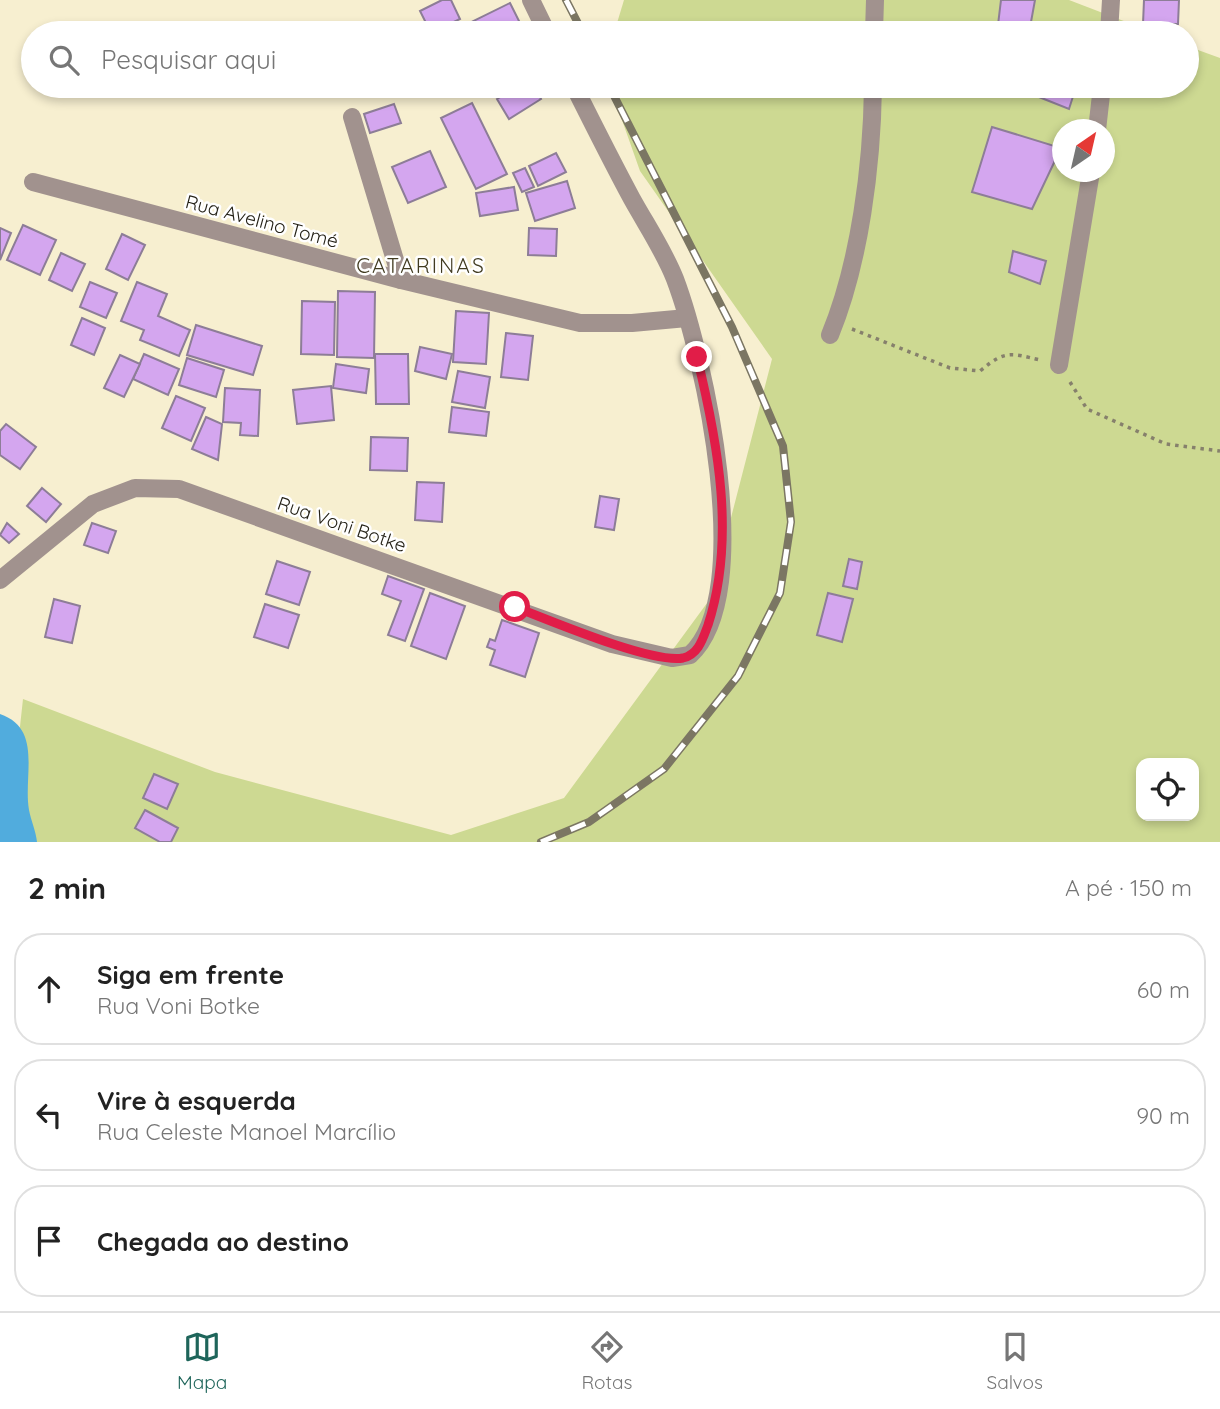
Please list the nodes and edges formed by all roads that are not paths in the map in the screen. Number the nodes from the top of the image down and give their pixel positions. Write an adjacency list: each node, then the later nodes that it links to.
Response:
1 (531, 0): 4 (street)
2 (875, 0): 5 (street)
3 (1111, 0): 6 (street)
4 (541, 21)
5 (874, 21)
6 (1110, 21)
7 (580, 98): 15 (street)
8 (873, 98): 16 (street)
9 (1101, 98): 11 (street)
10 (352, 117): 14 (street)
11 (1098, 119)
12 (33, 182): 14 (street, Rua Avelino Tomé)
13 (1089, 182): 17 (street)
14 (401, 281): 15 (street, Rua Avelino Tomé)
15 (687, 318): 18 (street, Rua Voni Botke)
16 (832, 329)
17 (1059, 365)
18 (0, 580)

